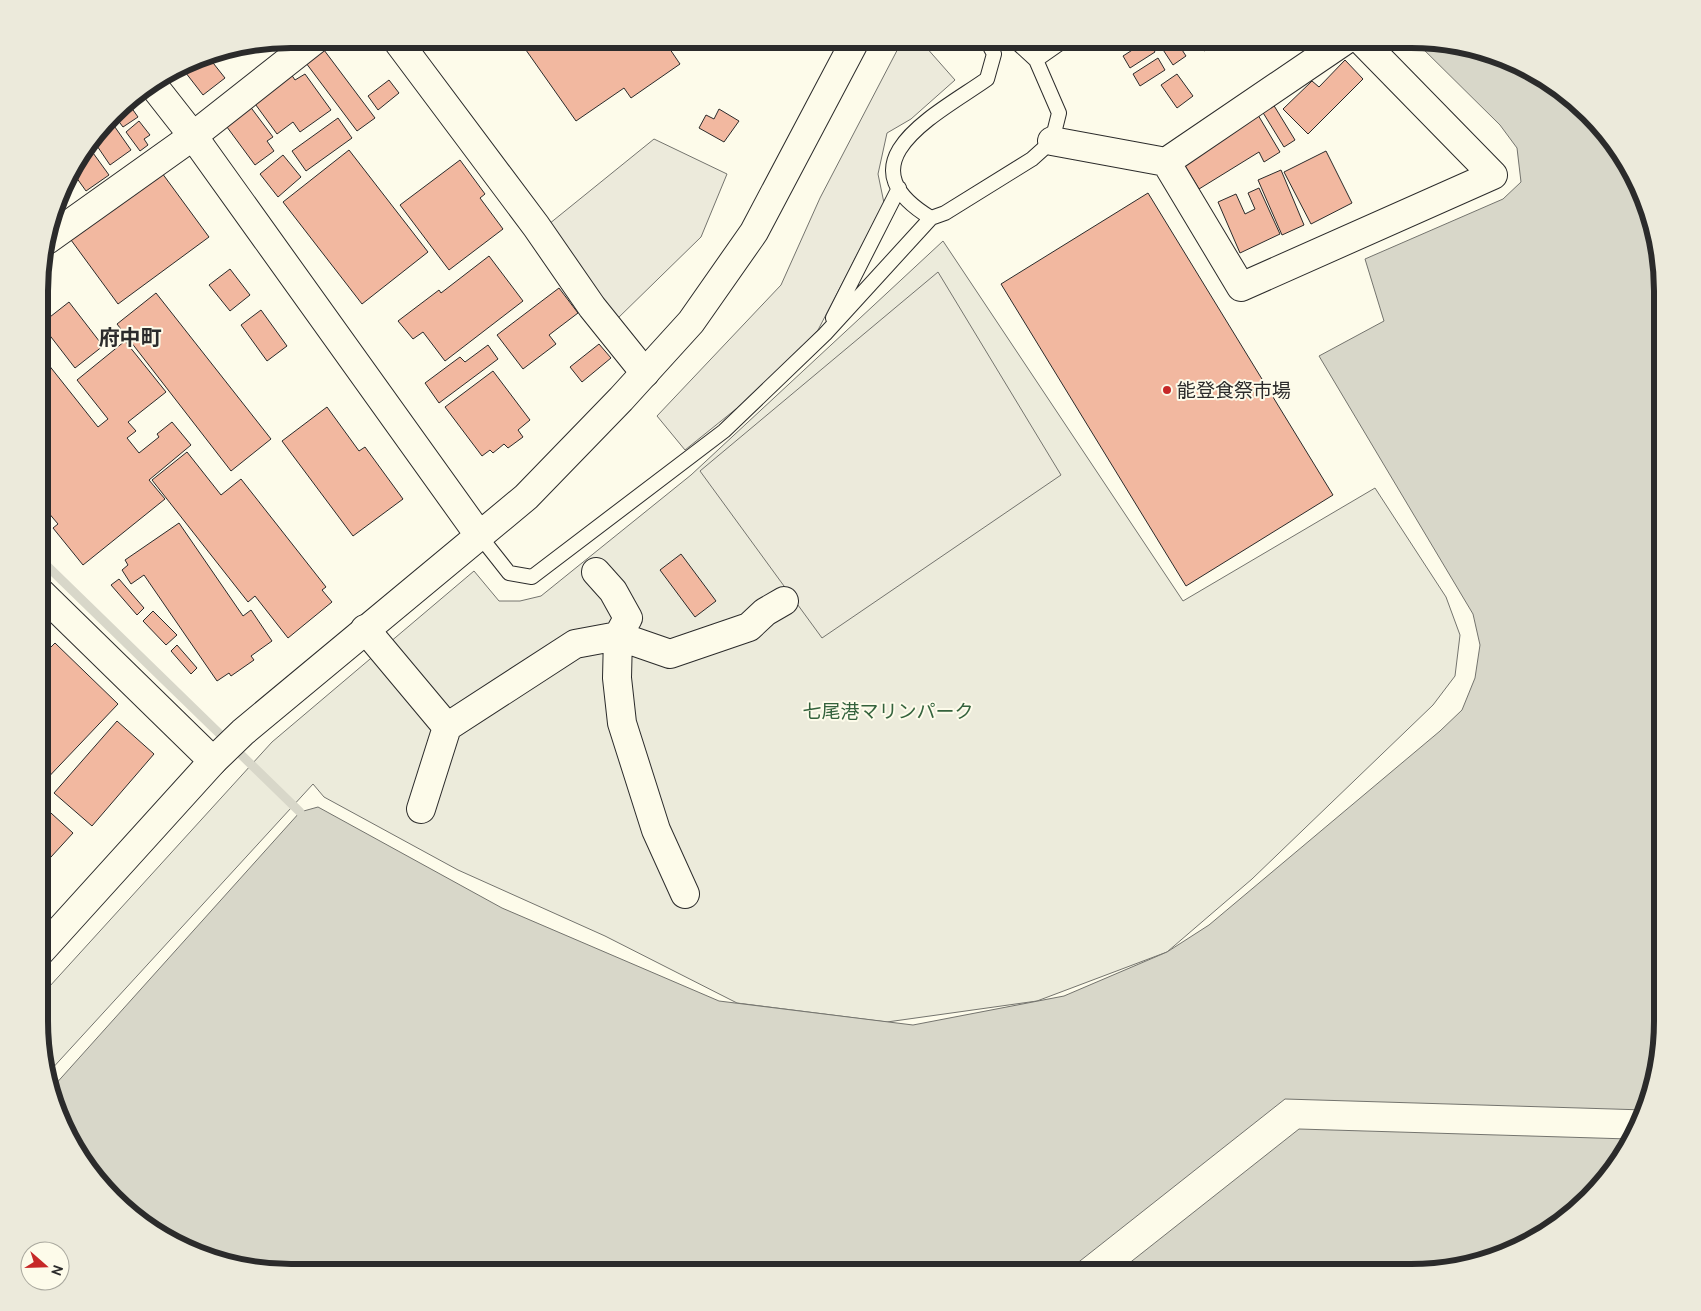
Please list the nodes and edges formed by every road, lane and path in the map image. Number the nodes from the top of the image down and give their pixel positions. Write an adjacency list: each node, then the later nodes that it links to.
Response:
1 (305, 48): 11 (street)
2 (403, 48): 18 (street)
3 (851, 48): 18 (street)
4 (991, 48): 14 (lane)
5 (1023, 48): 9 (lane)
6 (1053, 48): 9 (lane)
7 (1335, 48): 13 (street)
8 (1369, 48): 13 (street)
9 (1036, 60): 12 (lane)
10 (156, 88): 11 (street)
11 (193, 136): 16 (street); 19 (street)
12 (1052, 141): 13 (street); 15 (lane)
13 (1166, 162)
14 (899, 188): 15 (lane); 17 (lane)
15 (931, 218): 17 (lane)
16 (54, 235)
17 (825, 334): 19 (lane)
18 (645, 373): 19 (street)
19 (479, 535): 23 (street)
20 (596, 572): 24 (street)
21 (48, 600): 26 (street)
22 (784, 601): 24 (street)
23 (365, 629): 25 (street); 26 (street)
24 (618, 636): 25 (street); 28 (street)
25 (447, 727): 27 (street)
26 (217, 758): 29 (street)
27 (421, 809)
28 (685, 894)
29 (48, 944)

